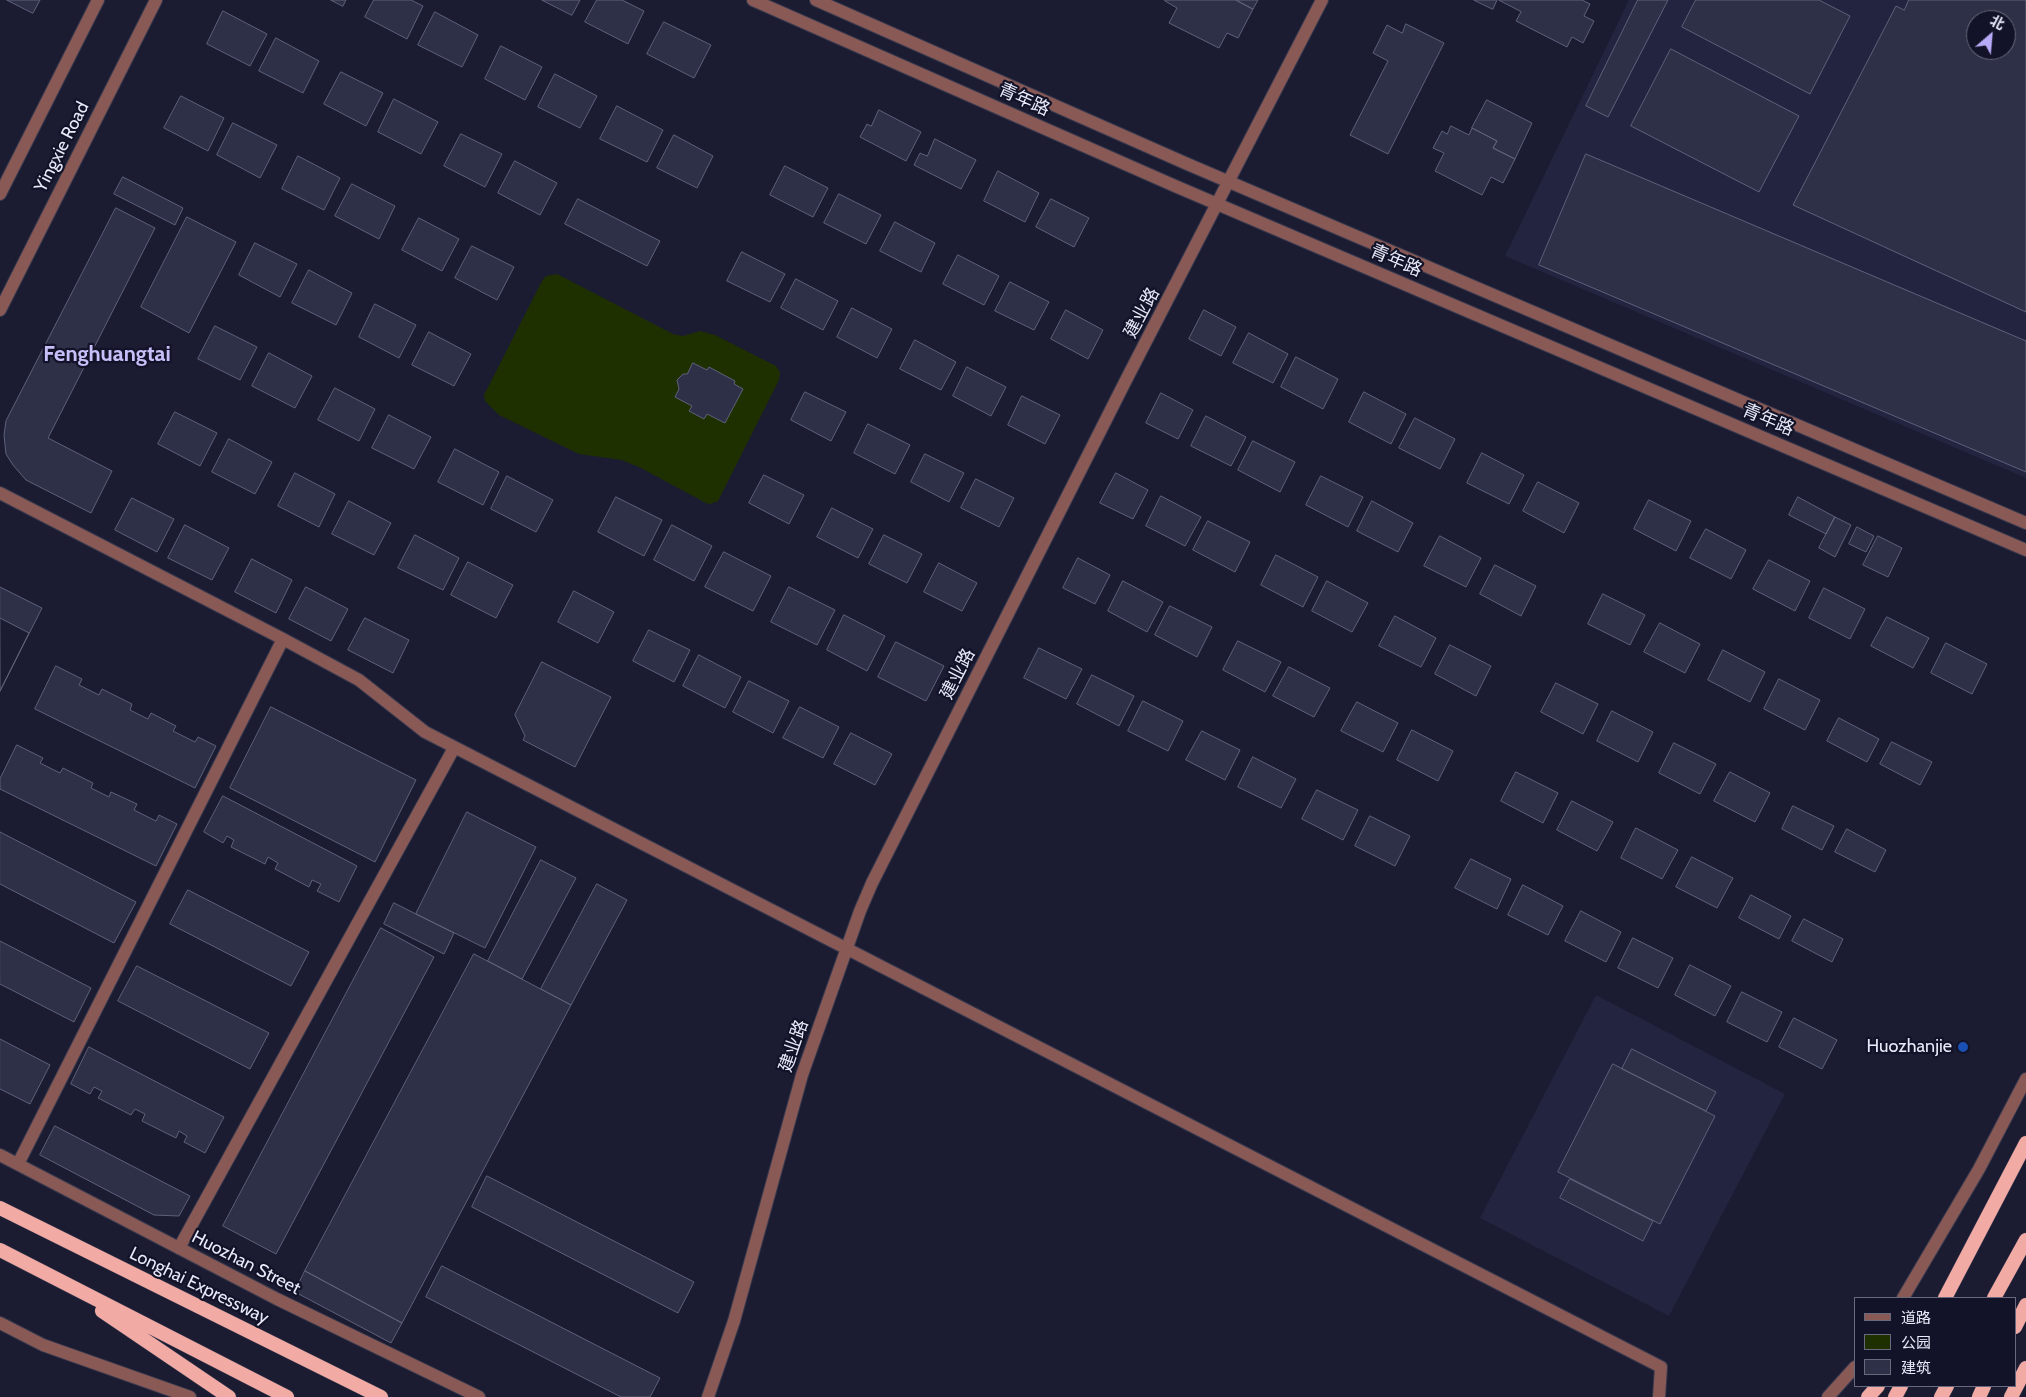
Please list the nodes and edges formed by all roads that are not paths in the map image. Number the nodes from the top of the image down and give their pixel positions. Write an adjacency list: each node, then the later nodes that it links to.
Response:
1 (98, 0): 7 (street, Yingxie Road)
2 (156, 0): 9 (street, Yingxie Road)
3 (753, 0): 8 (street, 青年路)
4 (816, 0): 6 (street, 青年路)
5 (1322, 0): 6 (street, 建业路)
6 (1230, 181): 8 (street, 建业路); 11 (street, 青年路)
7 (0, 194)
8 (1218, 204): 12 (street, 青年路); 15 (street, 建业路)
9 (0, 310)
10 (0, 493): 13 (street)
11 (2026, 523)
12 (2026, 550)
13 (283, 639): 14 (street); 19 (street)
14 (454, 748): 15 (street); 22 (street)
15 (847, 949): 39 (street, 建业路); 40 (street)
16 (2026, 1078): 25 (street)
17 (2026, 1143): 26 (highway)
18 (0, 1155): 19 (street, Huozhan Street)
19 (18, 1164): 22 (street, Huozhan Street)
20 (0, 1208): 37 (highway, Longhai Expressway)
21 (2026, 1240): 27 (highway)
22 (179, 1248): 38 (street, Huozhan Street)
23 (0, 1250): 24 (highway)
24 (52, 1277): 35 (highway); 36 (highway)
25 (1904, 1297)
26 (1944, 1297)
27 (1995, 1297)
28 (2026, 1305): 30 (highway)
29 (0, 1323): 34 (street)
30 (2016, 1325)
31 (1854, 1368): 41 (street)
32 (2026, 1368): 43 (highway)
33 (1877, 1387): 42 (highway)
34 (190, 1397)
35 (229, 1397)
36 (287, 1397)
37 (381, 1397)
38 (479, 1397)
39 (708, 1397)
40 (1659, 1397)
41 (1828, 1397)
42 (1868, 1397)
43 (2011, 1397)

